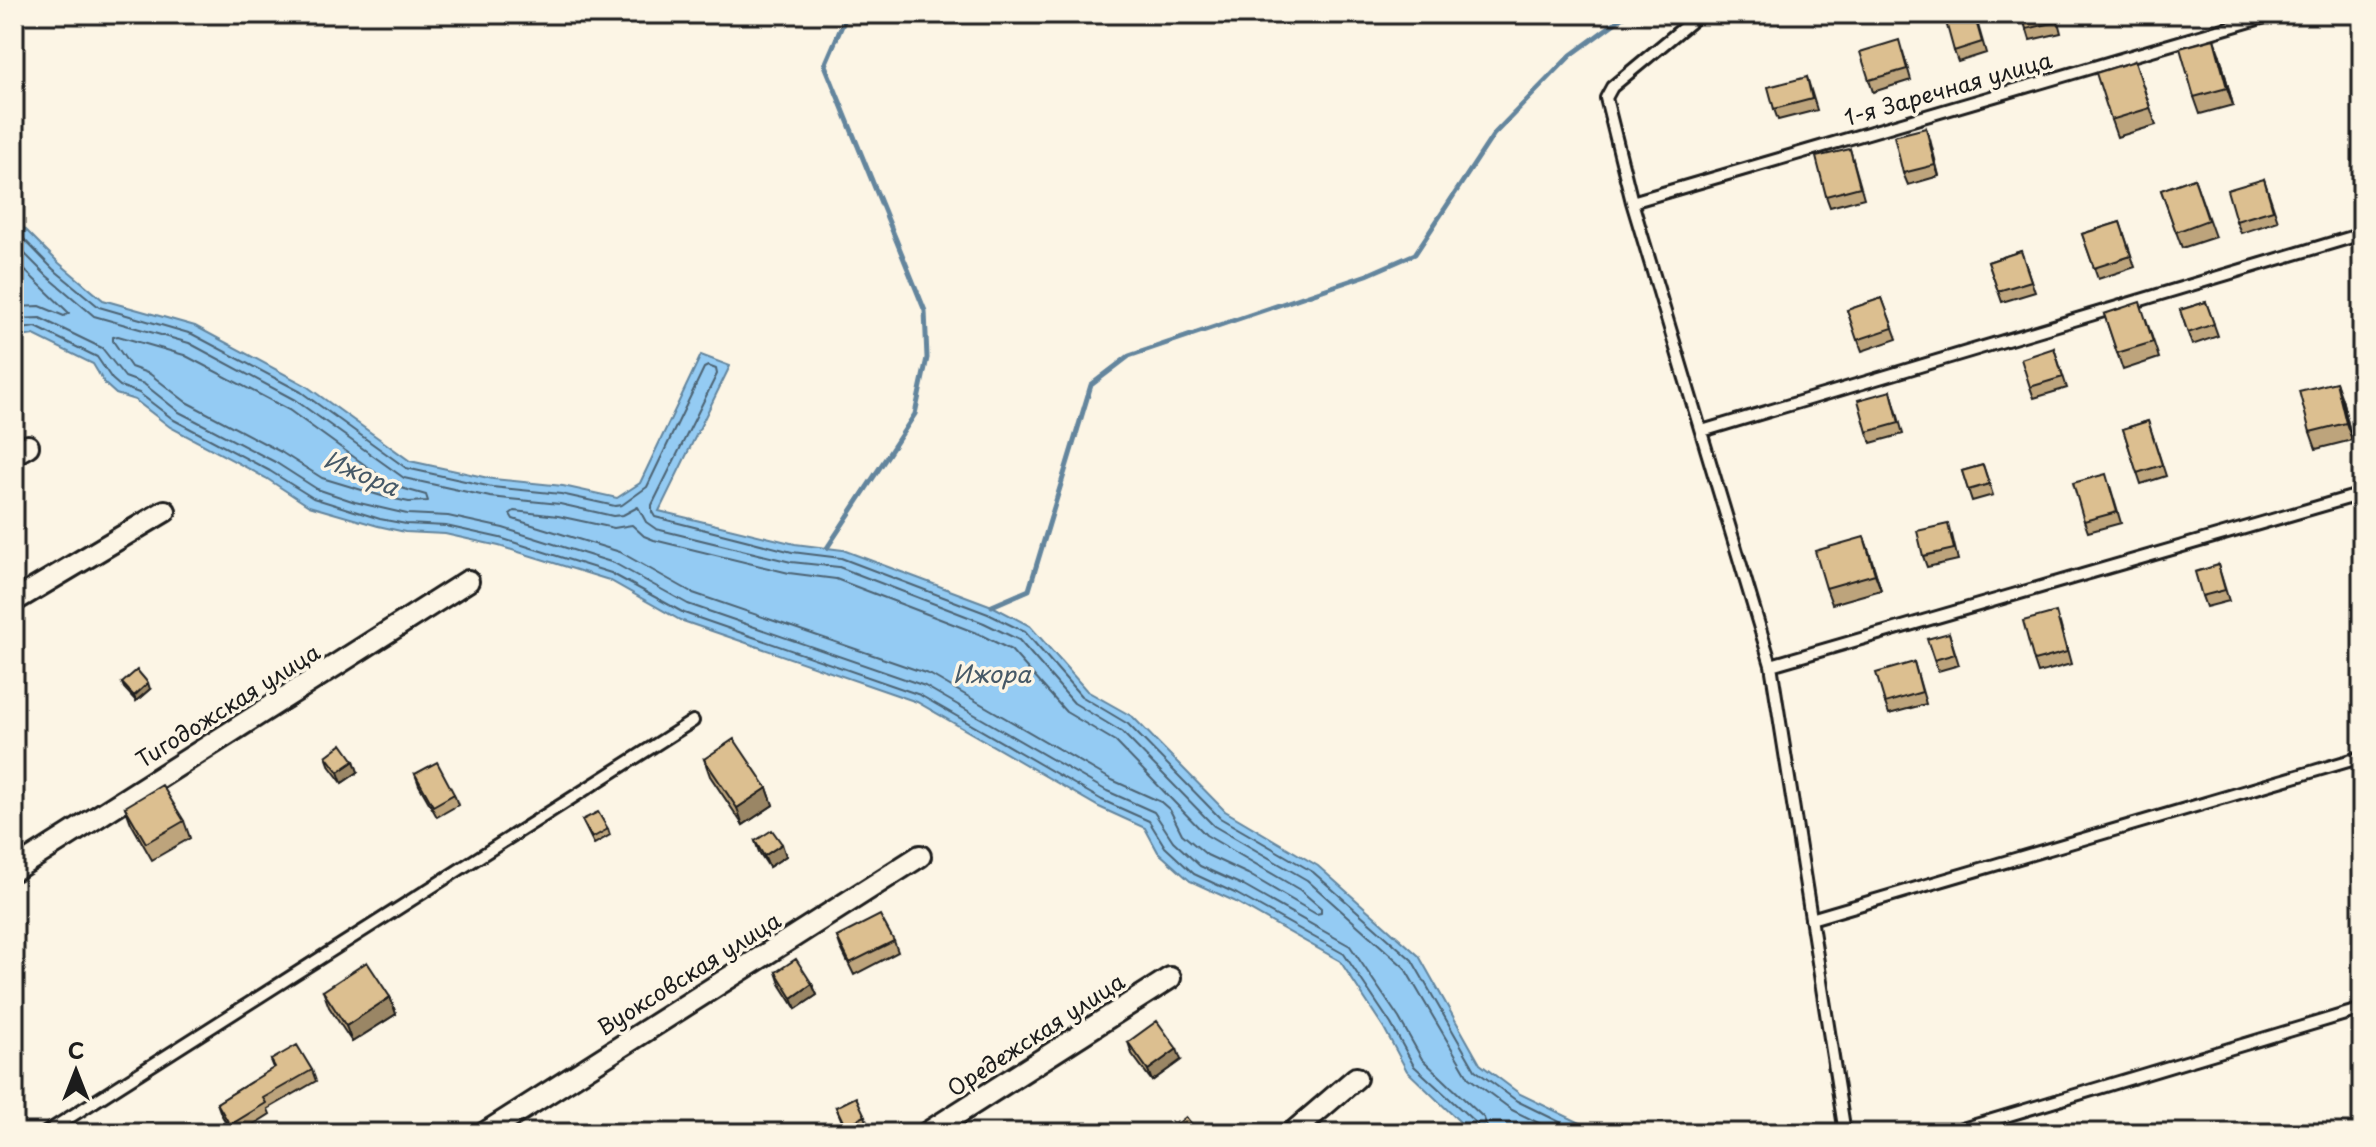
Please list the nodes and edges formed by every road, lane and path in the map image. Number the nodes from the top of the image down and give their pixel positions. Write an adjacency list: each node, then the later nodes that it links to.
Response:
1 (1700, 14): 3 (lane)
2 (2275, 14): 3 (lane, 1-я Заречная улица)
3 (1632, 202): 5 (lane)
4 (2362, 234): 5 (lane)
5 (1702, 431): 10 (lane)
6 (2362, 494): 10 (lane)
7 (165, 511): 9 (street)
8 (468, 581): 14 (street, Тигодожская улица)
9 (14, 601)
10 (1771, 665): 15 (lane)
11 (693, 721): 19 (lane)
12 (2362, 757): 15 (lane)
13 (920, 856): 20 (street, Вуоксовская улица)
14 (14, 870)
15 (1811, 919): 23 (lane)
16 (1170, 978): 21 (street, Оредежская улица)
17 (2362, 1009): 24 (lane)
18 (1356, 1078): 22 (street)
19 (45, 1133)
20 (485, 1133)
21 (927, 1133)
22 (1292, 1133)
23 (1845, 1133)
24 (1949, 1133)

